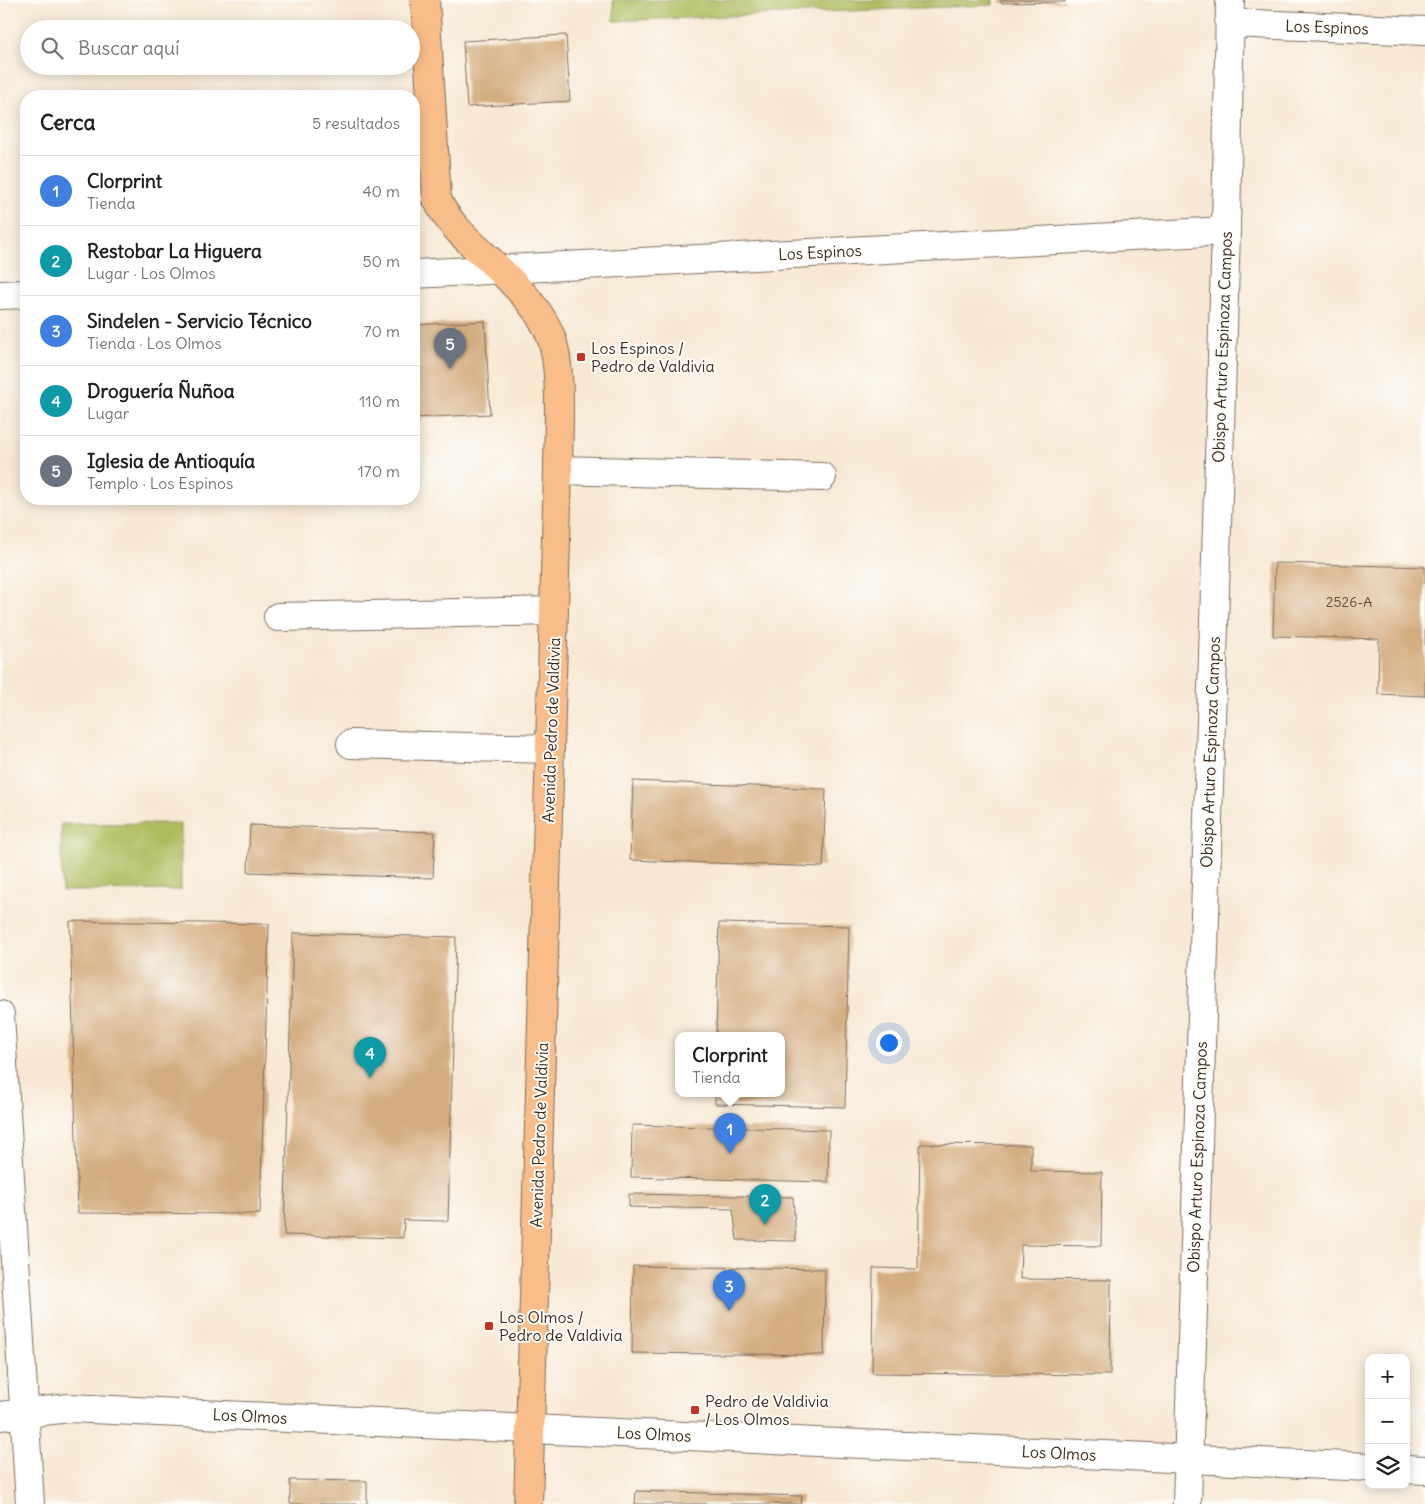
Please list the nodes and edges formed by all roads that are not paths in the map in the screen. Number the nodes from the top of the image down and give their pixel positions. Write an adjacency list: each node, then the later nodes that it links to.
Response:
1 (425, 0): 5 (main road, Avenida Pedro de Valdivia)
2 (1230, 12): 3 (street, Los Espinos); 4 (street, Obispo Arturo Espinoza Campos)
3 (1425, 31)
4 (1226, 231): 5 (street, Los Espinos); 18 (street, Obispo Arturo Espinoza Campos)
5 (500, 270): 6 (street, Los Espinos); 9 (main road, Avenida Pedro de Valdivia)
6 (420, 274)
7 (20, 294): 8 (street)
8 (0, 295)
9 (558, 470): 10 (street); 11 (main road, Avenida Pedro de Valdivia)
10 (822, 477)
11 (554, 611): 12 (street); 14 (main road, Avenida Pedro de Valdivia)
12 (278, 618)
13 (351, 744): 14 (street)
14 (550, 749): 17 (main road, Avenida Pedro de Valdivia)
15 (0, 1015): 16 (street)
16 (12, 1414): 17 (street, Los Olmos); 22 (street)
17 (531, 1429): 18 (street, Los Olmos); 23 (main road, Avenida Pedro de Valdivia)
18 (1188, 1459): 19 (street, Los Olmos); 24 (street, Obispo Arturo Espinoza Campos)
19 (1365, 1467)
20 (1410, 1469): 21 (street)
21 (1425, 1470)
22 (30, 1504)
23 (528, 1504)
24 (1187, 1504)

